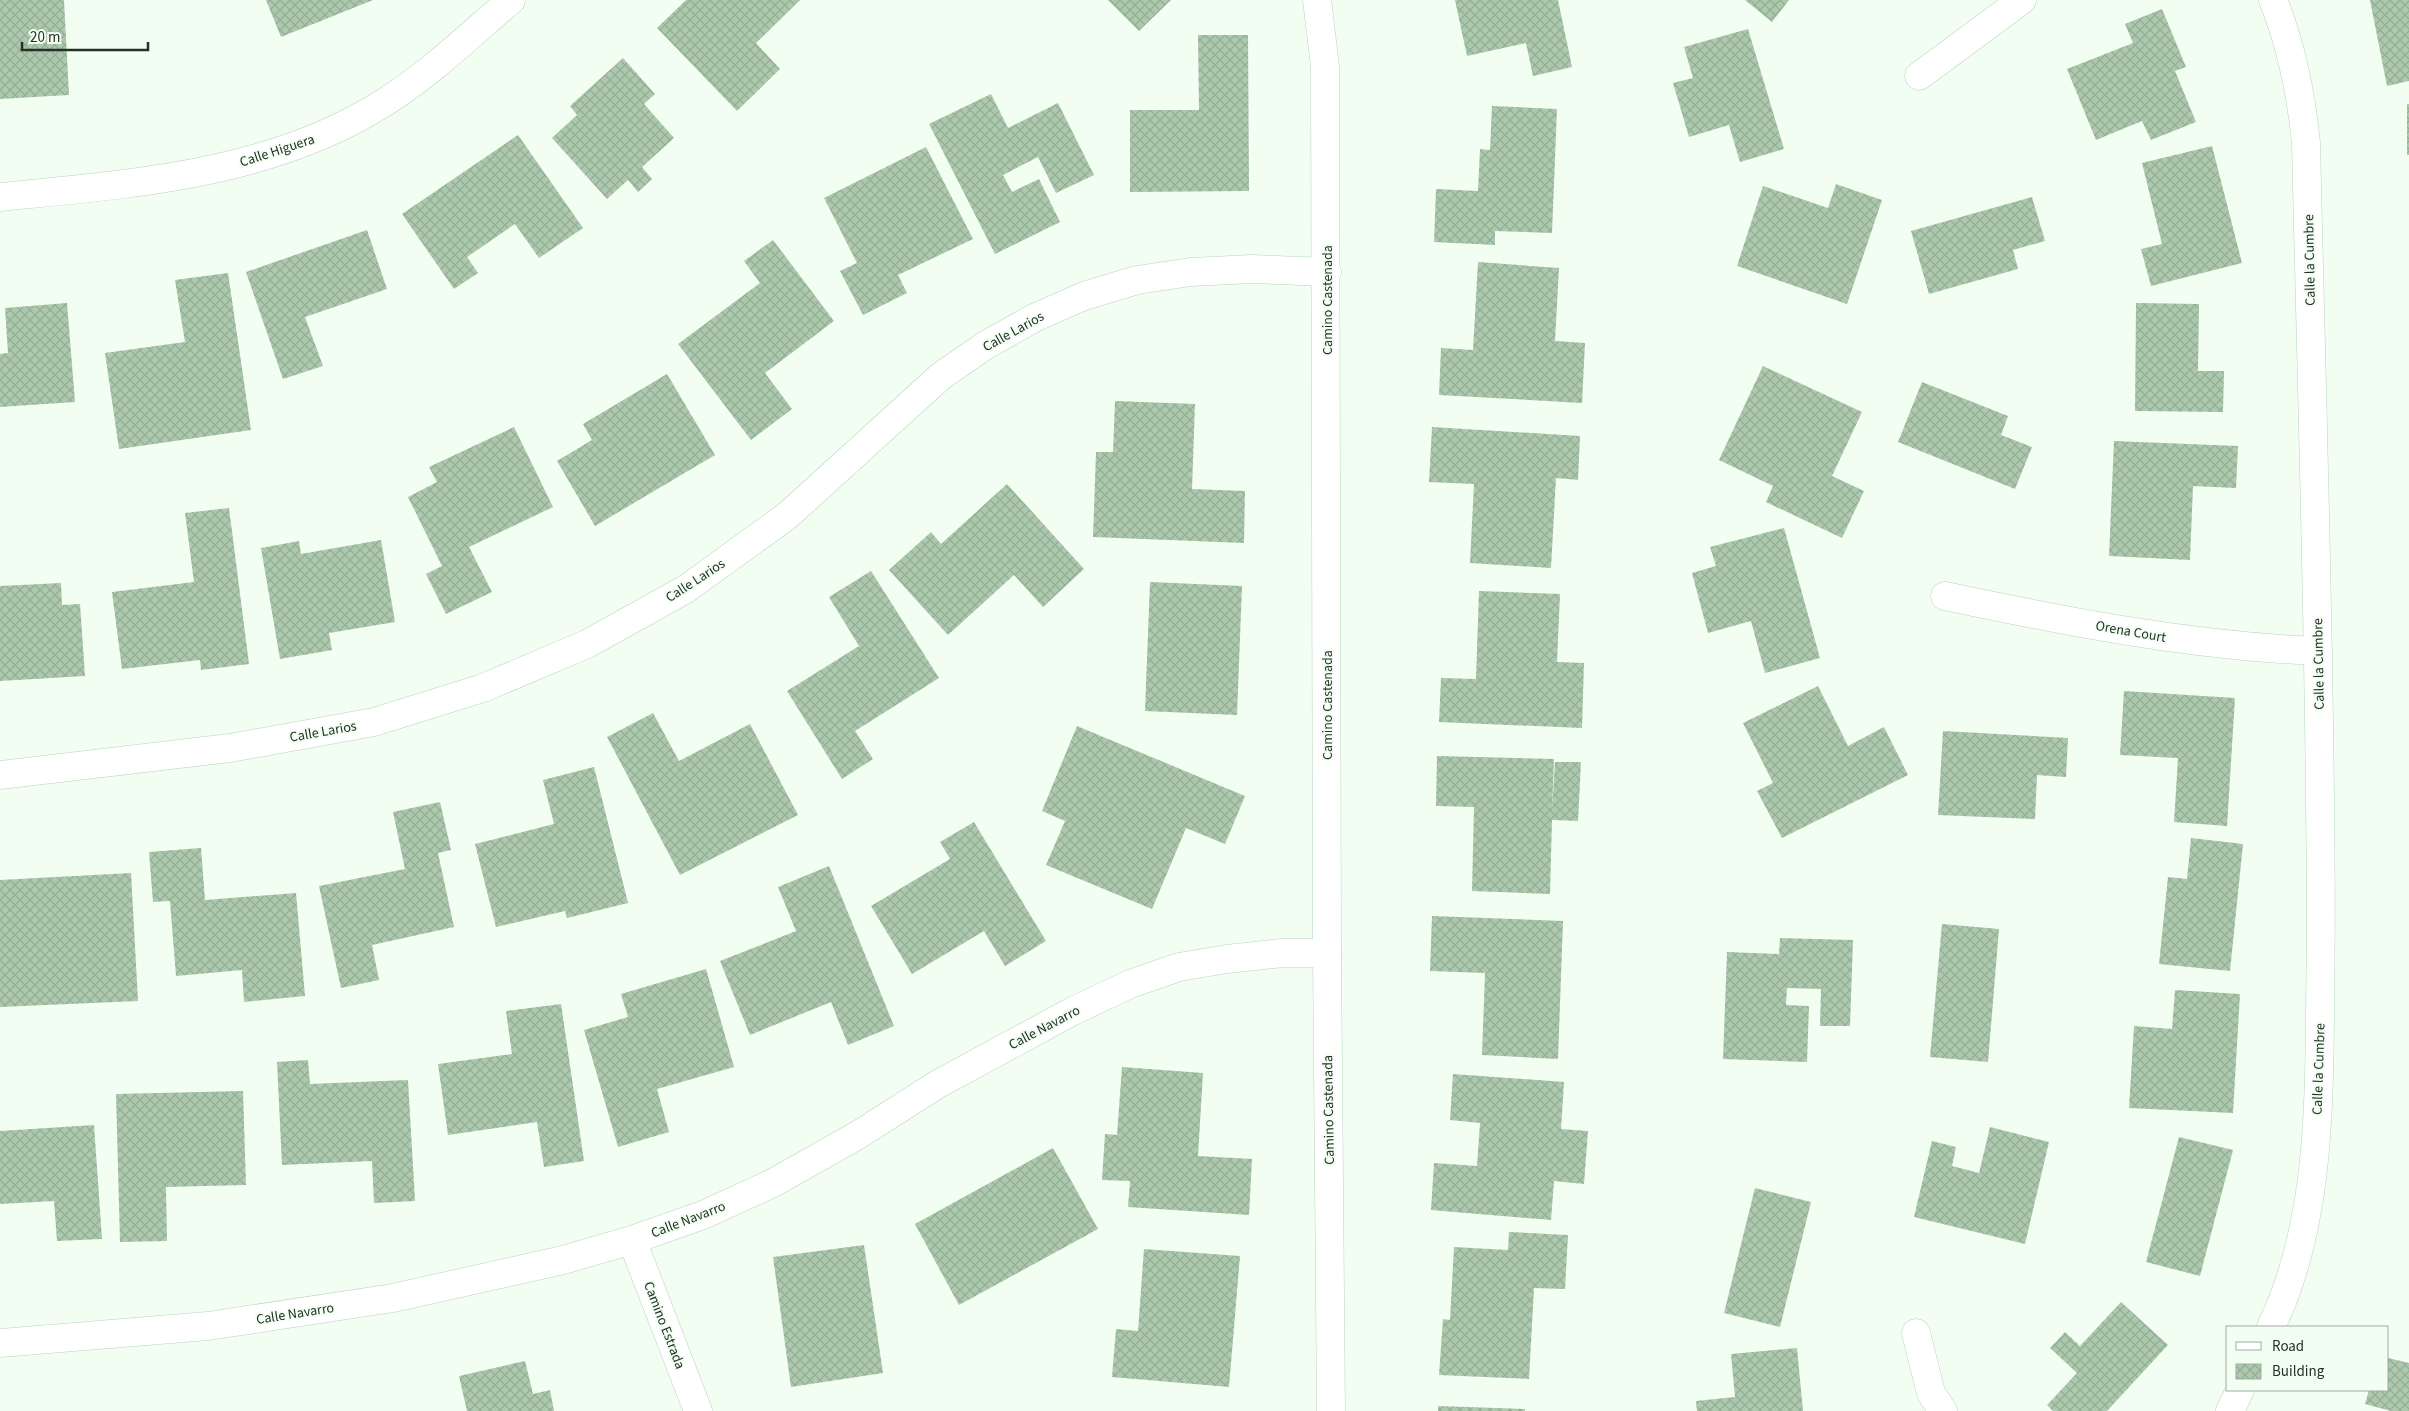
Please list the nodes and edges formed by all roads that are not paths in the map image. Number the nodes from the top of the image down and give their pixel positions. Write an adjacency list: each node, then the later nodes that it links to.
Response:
1 (511, 0): 6 (street, Calle Higuera)
2 (1317, 0): 7 (street, Camino Castenada)
3 (2022, 0): 5 (street)
4 (2272, 0): 9 (street, Calle la Cumbre)
5 (1919, 76)
6 (0, 197)
7 (1327, 272): 10 (street, Calle Larios); 11 (street, Camino Castenada)
8 (1945, 596): 9 (street, Orena Court)
9 (2318, 651): 13 (street, Calle la Cumbre)
10 (0, 775)
11 (1327, 953): 12 (street, Calle Navarro); 18 (street, Camino Castenada)
12 (632, 1240): 15 (street, Calle Navarro); 17 (street, Camino Estrada)
13 (2271, 1326)
14 (1916, 1333): 19 (street)
15 (0, 1343)
16 (2240, 1391): 20 (street)
17 (698, 1411)
18 (1331, 1411)
19 (1942, 1411)
20 (2230, 1411)

